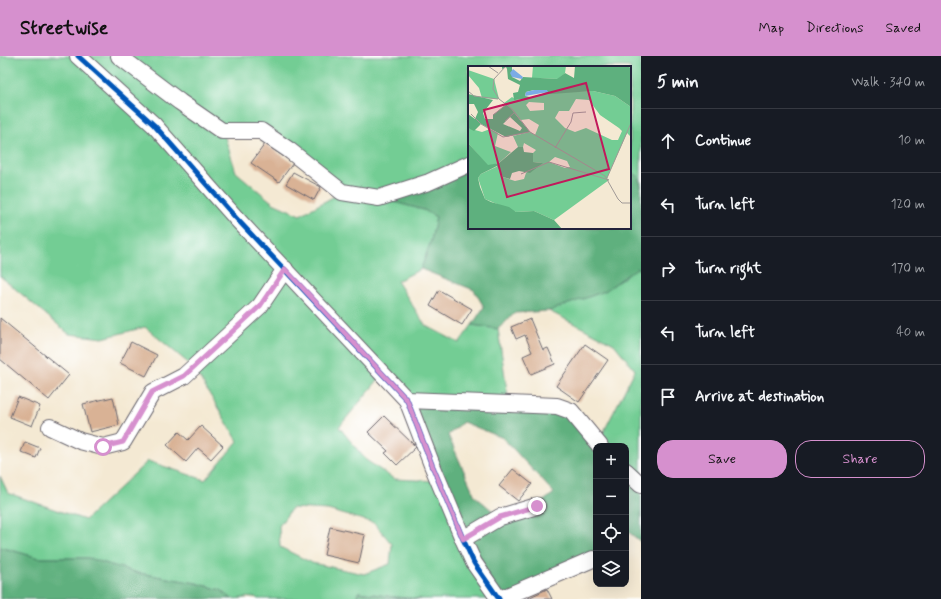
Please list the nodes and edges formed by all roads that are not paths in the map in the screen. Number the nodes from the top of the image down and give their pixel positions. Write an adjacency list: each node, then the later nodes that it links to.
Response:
1 (78, 56): 4 (street)
2 (119, 56): 3 (street)
3 (468, 164)
4 (285, 269): 5 (street); 6 (street)
5 (407, 400): 7 (street); 11 (street)
6 (50, 426)
7 (598, 443)
8 (629, 474): 9 (street)
9 (641, 486)
10 (537, 506): 11 (street)
11 (463, 539): 13 (street)
12 (593, 559): 13 (street)
13 (500, 599)

